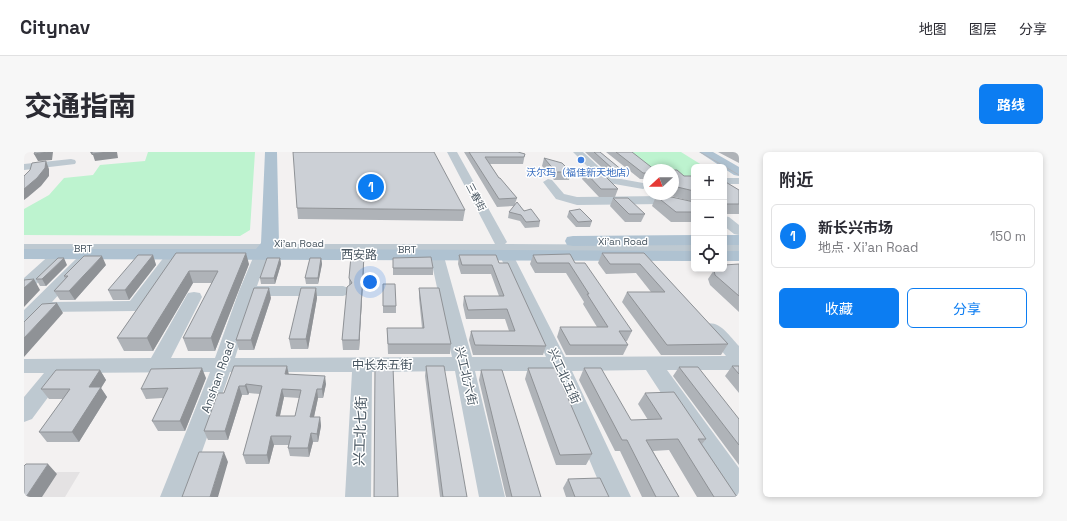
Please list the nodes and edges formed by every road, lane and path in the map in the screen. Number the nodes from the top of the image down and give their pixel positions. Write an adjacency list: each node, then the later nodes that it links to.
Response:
1 (263, 152): 28 (main road, Anshan Road)
2 (271, 152): 28 (main road, Anshan Road)
3 (452, 152): 29 (street, 三春街)
4 (578, 152): 17 (street)
5 (691, 152): 8 (main road)
6 (705, 152): 11 (main road)
7 (69, 162): 9 (street)
8 (711, 164)
9 (24, 167)
10 (621, 172): 18 (street)
11 (739, 172)
12 (727, 174): 13 (main road)
13 (739, 181): 15 (street)
14 (548, 182): 20 (street)
15 (727, 182)
16 (727, 184): 19 (street)
17 (643, 187)
18 (643, 187)
19 (739, 192)
20 (643, 199)
21 (727, 222): 22 (street)
22 (739, 231)
23 (691, 240): 29 (main road, Xi'an Road)
24 (727, 240): 25 (main road)
25 (739, 240)
26 (24, 243): 28 (main road, Xi'an Road)
27 (24, 248): 28 (street, BRT)
28 (263, 248): 29 (main road, Xi'an Road); 30 (street, BRT); 36 (main road, 西安路); 37 (main road, 西安路); 44 (street, Anshan Road)
29 (504, 249): 37 (main road, 西安路); 41 (main road, 西安路); 53 (street, 兴工北五街)
30 (691, 249)
31 (727, 249): 32 (street)
32 (739, 249)
33 (24, 254): 34 (main road, 西安路)
34 (60, 254): 35 (main road, 西安路); 43 (street)
35 (89, 254): 36 (main road, 西安路); 47 (street)
36 (174, 255): 47 (street)
37 (437, 255): 52 (street, 兴工北六街)
38 (691, 256): 41 (main road, 西安路)
39 (727, 256): 40 (main road)
40 (739, 256)
41 (645, 257): 42 (street)
42 (661, 273)
43 (24, 287)
44 (247, 291): 45 (street); 55 (street, Anshan Road)
45 (343, 291)
46 (194, 297): 59 (street)
47 (38, 306): 49 (street)
48 (703, 318): 50 (street)
49 (24, 320)
50 (739, 358)
51 (739, 363): 54 (street, 中长东五街)
52 (464, 364): 53 (street, 中长东五街); 56 (street, 中长东五街); 64 (street, 兴工北六街)
53 (559, 364): 54 (street, 中长东五街); 65 (street, 兴工北五街)
54 (652, 364): 61 (street)
55 (223, 365): 56 (street, 中长东五街); 59 (street, 中长东五街); 62 (street, Anshan Road)
56 (362, 365): 63 (street, 兴工北七街)
57 (24, 366): 58 (street, 中长东五街)
58 (61, 366): 59 (street, 中长东五街); 60 (street)
59 (157, 366)
60 (24, 413)
61 (739, 490)
62 (173, 497)
63 (358, 497)
64 (492, 497)
65 (618, 497)

